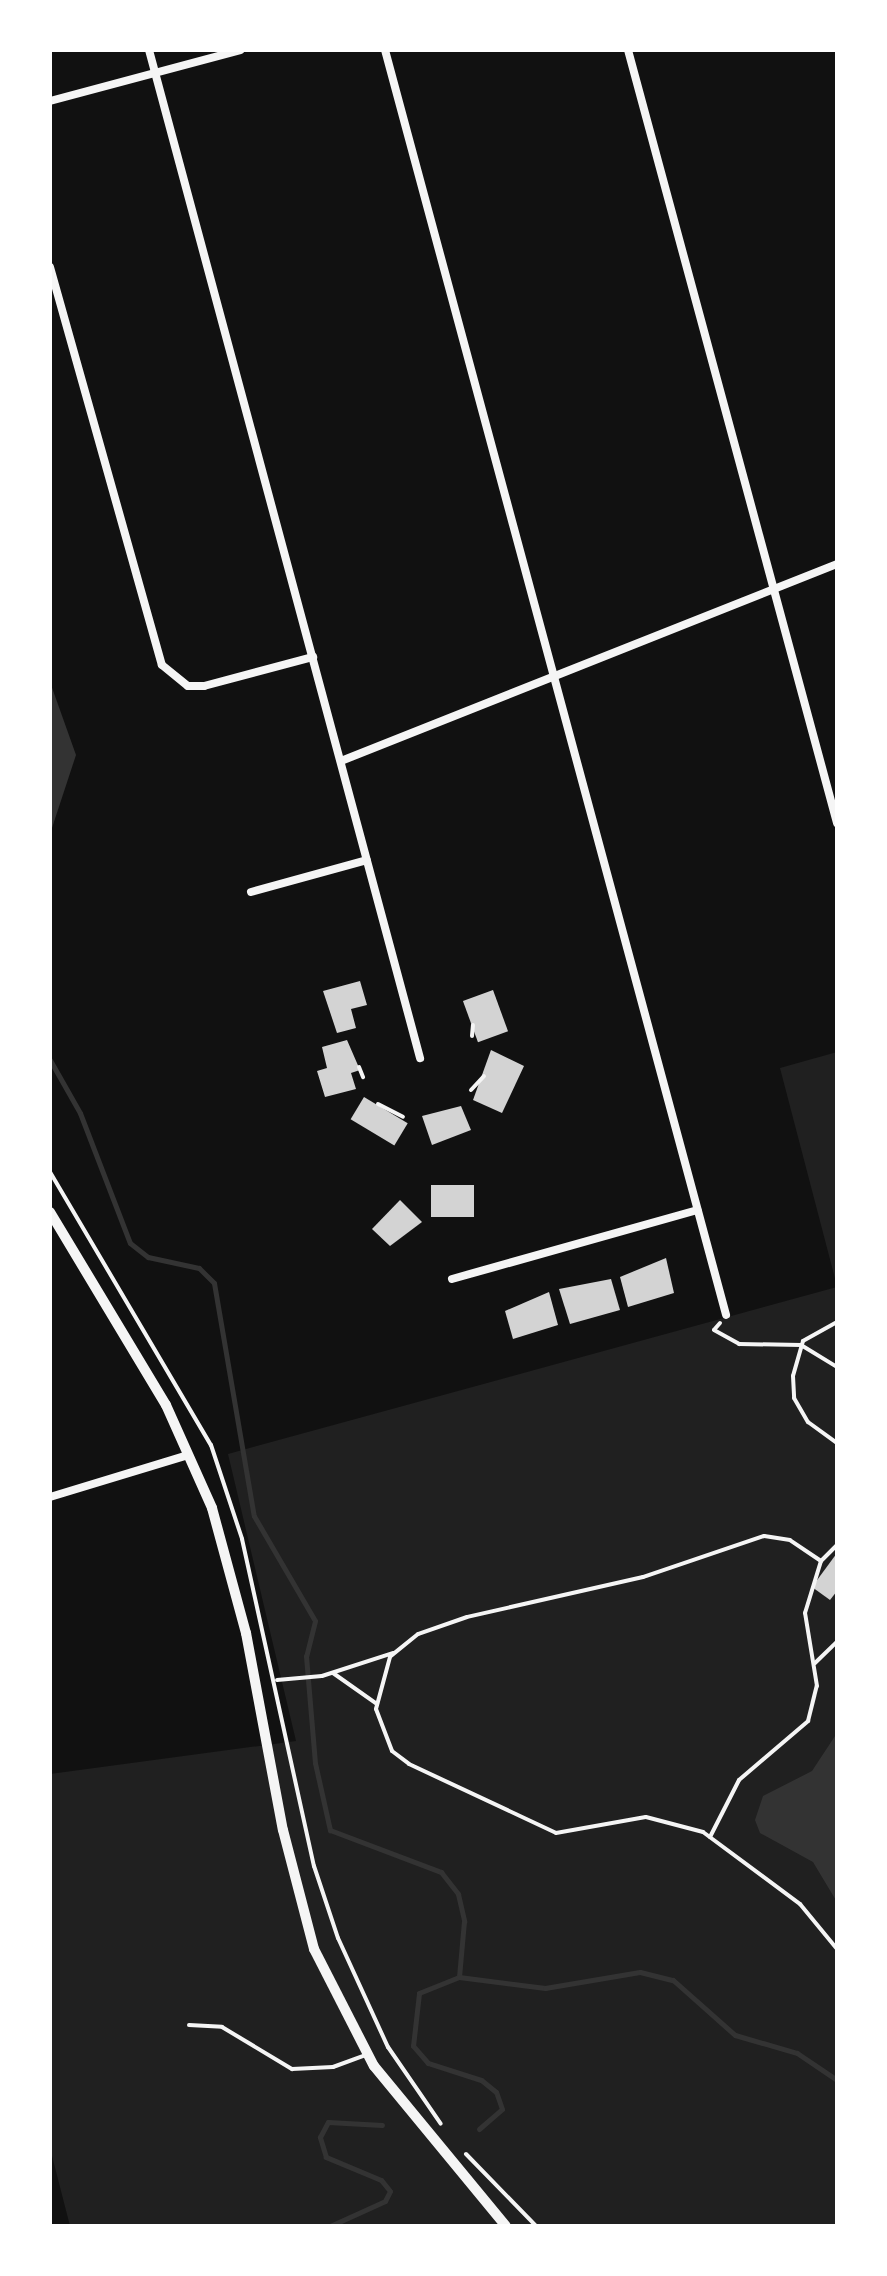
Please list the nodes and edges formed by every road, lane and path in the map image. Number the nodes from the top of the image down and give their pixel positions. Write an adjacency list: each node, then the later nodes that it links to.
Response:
1 (150, 50): 5 (street)
2 (240, 50): 5 (street)
3 (386, 50): 11 (street)
4 (628, 50): 9 (street)
5 (156, 73): 6 (street); 10 (street)
6 (50, 101)
7 (50, 267): 10 (street)
8 (837, 564): 9 (street)
9 (773, 589): 11 (street); 13 (street)
10 (313, 656): 12 (street)
11 (555, 679): 12 (street); 26 (street)
12 (341, 761): 14 (street)
13 (837, 823)
14 (367, 860): 15 (street); 18 (street)
15 (251, 892)
16 (473, 1025): 17 (path)
17 (472, 1036)
18 (420, 1058)
19 (360, 1066): 21 (path)
20 (484, 1076): 22 (path)
21 (363, 1077)
22 (471, 1090)
23 (378, 1104): 24 (path)
24 (403, 1117)
25 (50, 1172): 42 (path)
26 (697, 1210): 28 (street); 29 (street)
27 (50, 1212): 34 (main road)
28 (452, 1279)
29 (726, 1315): 31 (path)
30 (837, 1322): 31 (path)
31 (801, 1345): 32 (path); 33 (path)
32 (837, 1367)
33 (837, 1444)
34 (188, 1455): 35 (street); 47 (main road)
35 (50, 1498)
36 (837, 1546): 37 (path)
37 (821, 1561): 39 (path); 40 (path)
38 (837, 1642): 40 (path)
39 (397, 1651): 41 (path); 43 (path)
40 (814, 1663): 44 (path)
41 (334, 1673): 42 (path); 43 (path)
42 (277, 1680): 48 (path)
43 (377, 1704): 44 (path)
44 (710, 1836): 45 (path)
45 (837, 1950)
46 (189, 2025): 47 (lane)
47 (368, 2055): 50 (main road)
48 (448, 2134)
49 (460, 2146): 51 (path)
50 (506, 2226)
51 (536, 2226)

